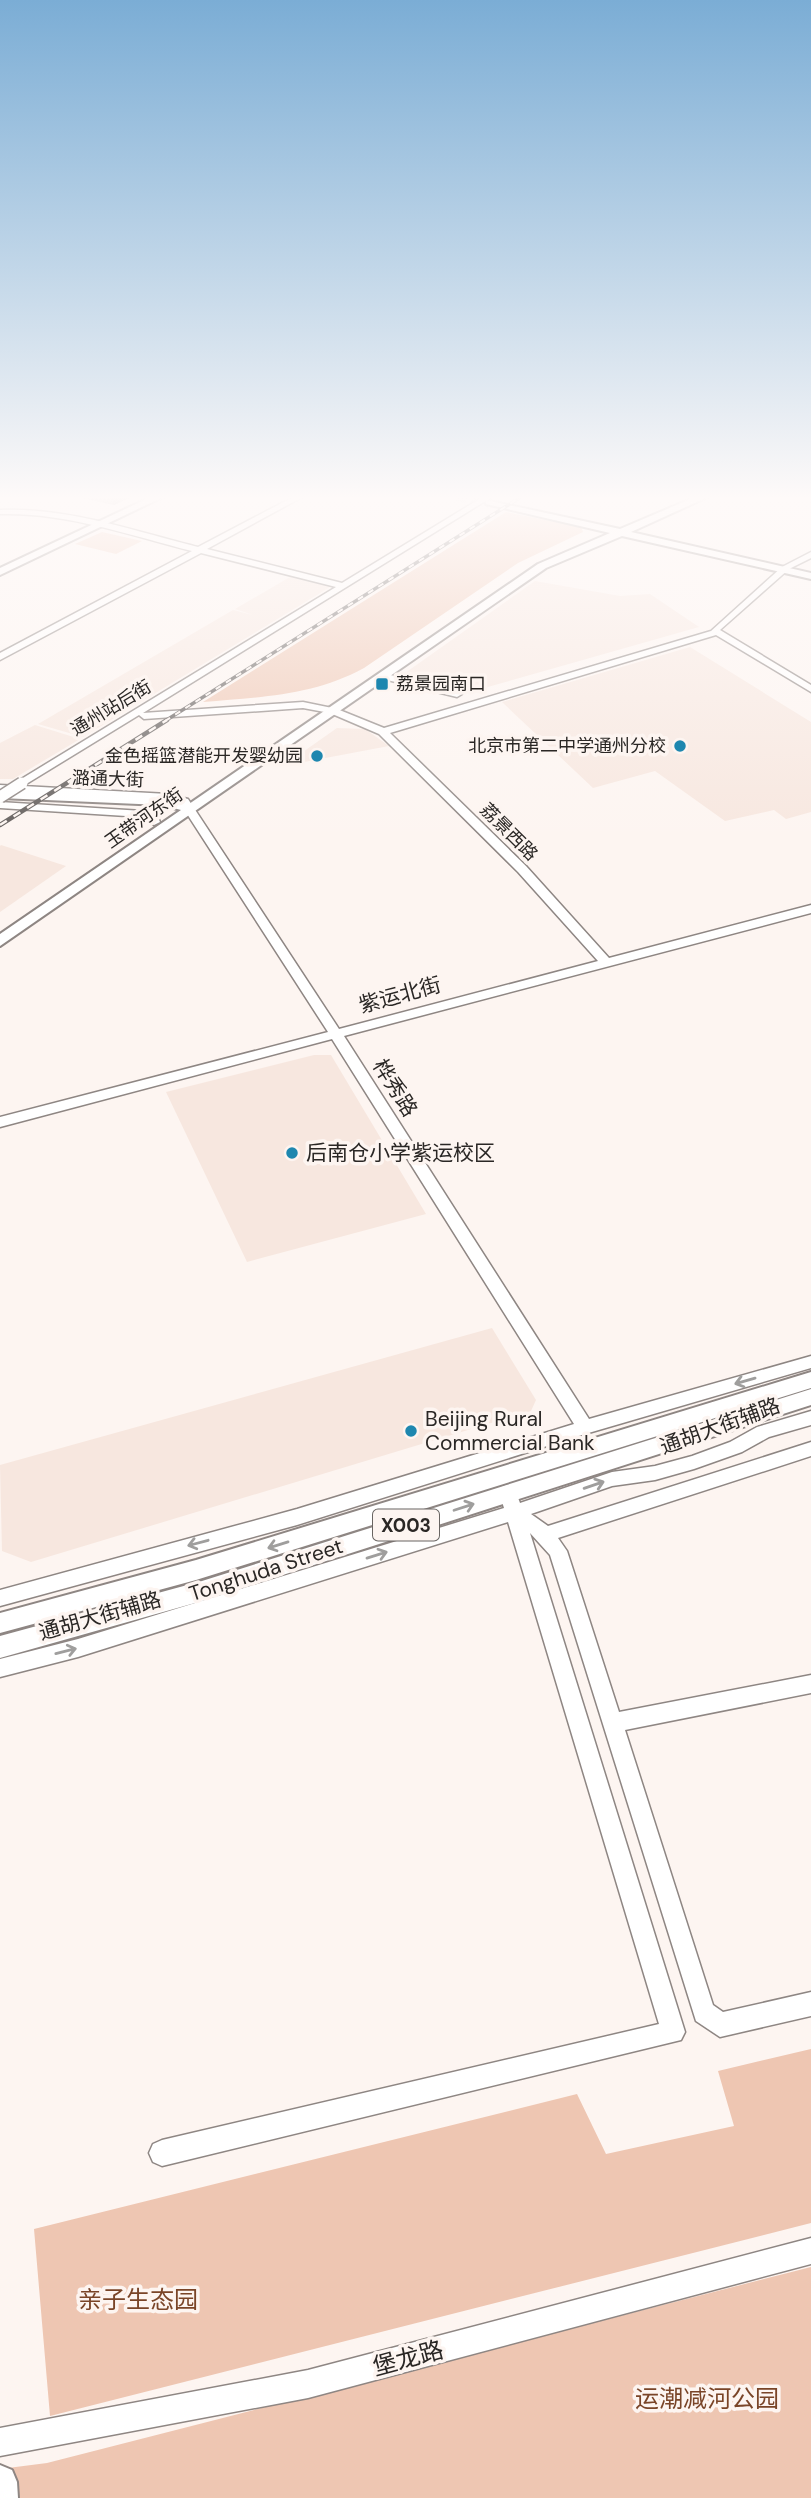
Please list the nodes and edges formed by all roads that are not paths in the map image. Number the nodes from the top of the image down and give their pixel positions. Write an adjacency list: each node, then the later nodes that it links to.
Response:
1 (84, 612): 7 (street)
2 (302, 612): 15 (street, 通州站后街, bridge)
3 (464, 612): 11 (main road, 玉带河东街)
4 (476, 612): 8 (main road, 玉带河东街)
5 (736, 612): 6 (street)
6 (718, 632): 9 (street); 13 (street)
7 (0, 657)
8 (382, 676): 10 (street); 11 (main road, 玉带河东街)
9 (811, 689)
10 (457, 694)
11 (327, 710): 12 (street, 荔景西路); 13 (street, 荔景西路); 16 (main road, 玉带河东街)
12 (144, 716)
13 (383, 732): 22 (street, 荔景西路)
14 (0, 788): 16 (street)
15 (0, 799): 16 (main road, 潞通大街); 17 (main road, 潞通大街); 18 (street)
16 (185, 804): 17 (main road, 潞通大街); 21 (main road, 玉带河东街); 23 (street, 桦秀路)
17 (167, 812): 18 (main road, 玉带河东街)
18 (154, 822): 20 (main road, 玉带河东街)
19 (811, 909): 22 (street, 紫运北街)
20 (0, 930)
21 (0, 941)
22 (606, 962): 23 (street, 紫运北街)
23 (336, 1034): 24 (street, 紫运北街); 29 (street, 桦秀路)
24 (0, 1122)
25 (811, 1362): 29 (street, 通胡大街辅路, one-way to 29)
26 (811, 1380): 34 (main road, Tonghuda Street / X003, one-way to 34)
27 (811, 1398): 31 (main road, Tonghuda Street / X003)
28 (811, 1418): 31 (street, 通胡大街辅路, one-way to 28)
29 (585, 1427): 33 (street, 通胡大街辅路, one-way to 33)
30 (811, 1450): 32 (street)
31 (511, 1502): 32 (street); 35 (main road, Tonghuda Street / X003, one-way to 31); 36 (street, 通胡大街辅路, one-way to 31); 40 (street)
32 (544, 1535): 38 (street)
33 (0, 1598)
34 (0, 1623)
35 (0, 1647)
36 (0, 1668)
37 (811, 1684): 38 (street)
38 (612, 1723): 39 (street)
39 (811, 2004)
40 (162, 2153)
41 (811, 2251): 42 (street, 堡龙路)
42 (0, 2442)
43 (0, 2482): 44 (main road)
44 (1, 2498)

